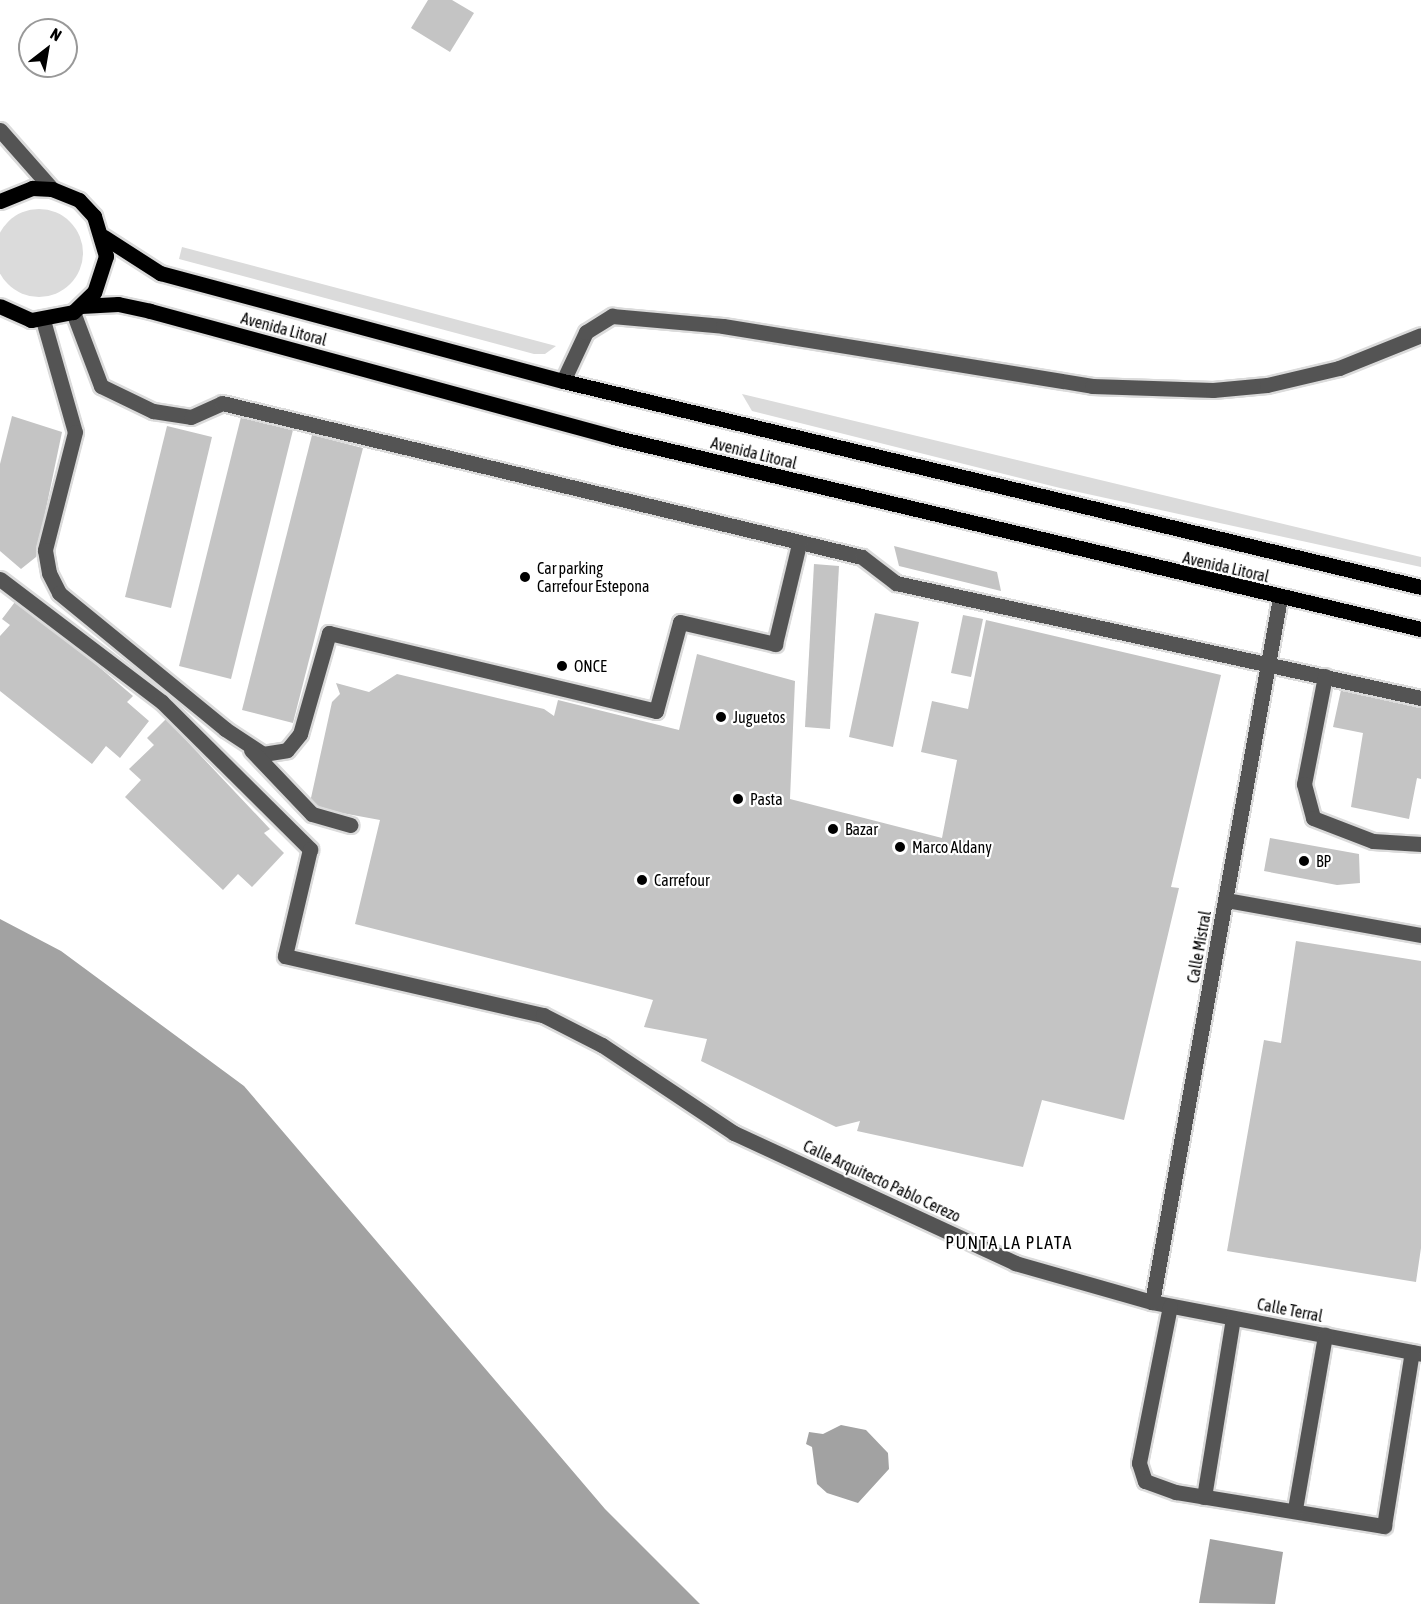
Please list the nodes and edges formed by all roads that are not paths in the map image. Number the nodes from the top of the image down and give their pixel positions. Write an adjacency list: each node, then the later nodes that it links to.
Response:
1 (0, 130): 2 (street)
2 (52, 189): 3 (main road); 4 (main road)
3 (0, 201)
4 (104, 237): 6 (main road); 9 (main road, Avenida Litoral)
5 (0, 306): 7 (main road)
6 (77, 309): 7 (main road, Avenida Litoral); 10 (street); 13 (main road, Avenida Litoral)
7 (43, 320): 18 (street)
8 (1421, 334): 9 (street)
9 (563, 381): 12 (main road, Avenida Litoral)
10 (799, 544): 15 (street); 18 (street)
11 (0, 579): 23 (street, Calle Arquitecto Pablo Cerezo)
12 (1421, 587)
13 (1280, 598): 14 (main road, Avenida Litoral); 15 (street, Calle Mistral)
14 (1421, 629)
15 (1269, 661): 16 (street); 21 (street, Calle Mistral)
16 (1325, 676): 17 (street); 20 (street)
17 (1421, 698)
18 (243, 742): 19 (street)
19 (351, 825)
20 (1421, 844)
21 (1226, 900): 22 (street); 23 (street, Calle Mistral)
22 (1421, 935)
23 (1152, 1302): 24 (street, Calle Terral)
24 (1170, 1306): 25 (street, Calle Terral); 28 (street)
25 (1233, 1318): 26 (street, Calle Terral); 28 (street)
26 (1324, 1335): 27 (street, Calle Terral); 29 (street)
27 (1416, 1353): 29 (street)
28 (1204, 1497): 29 (street)
29 (1295, 1509)

